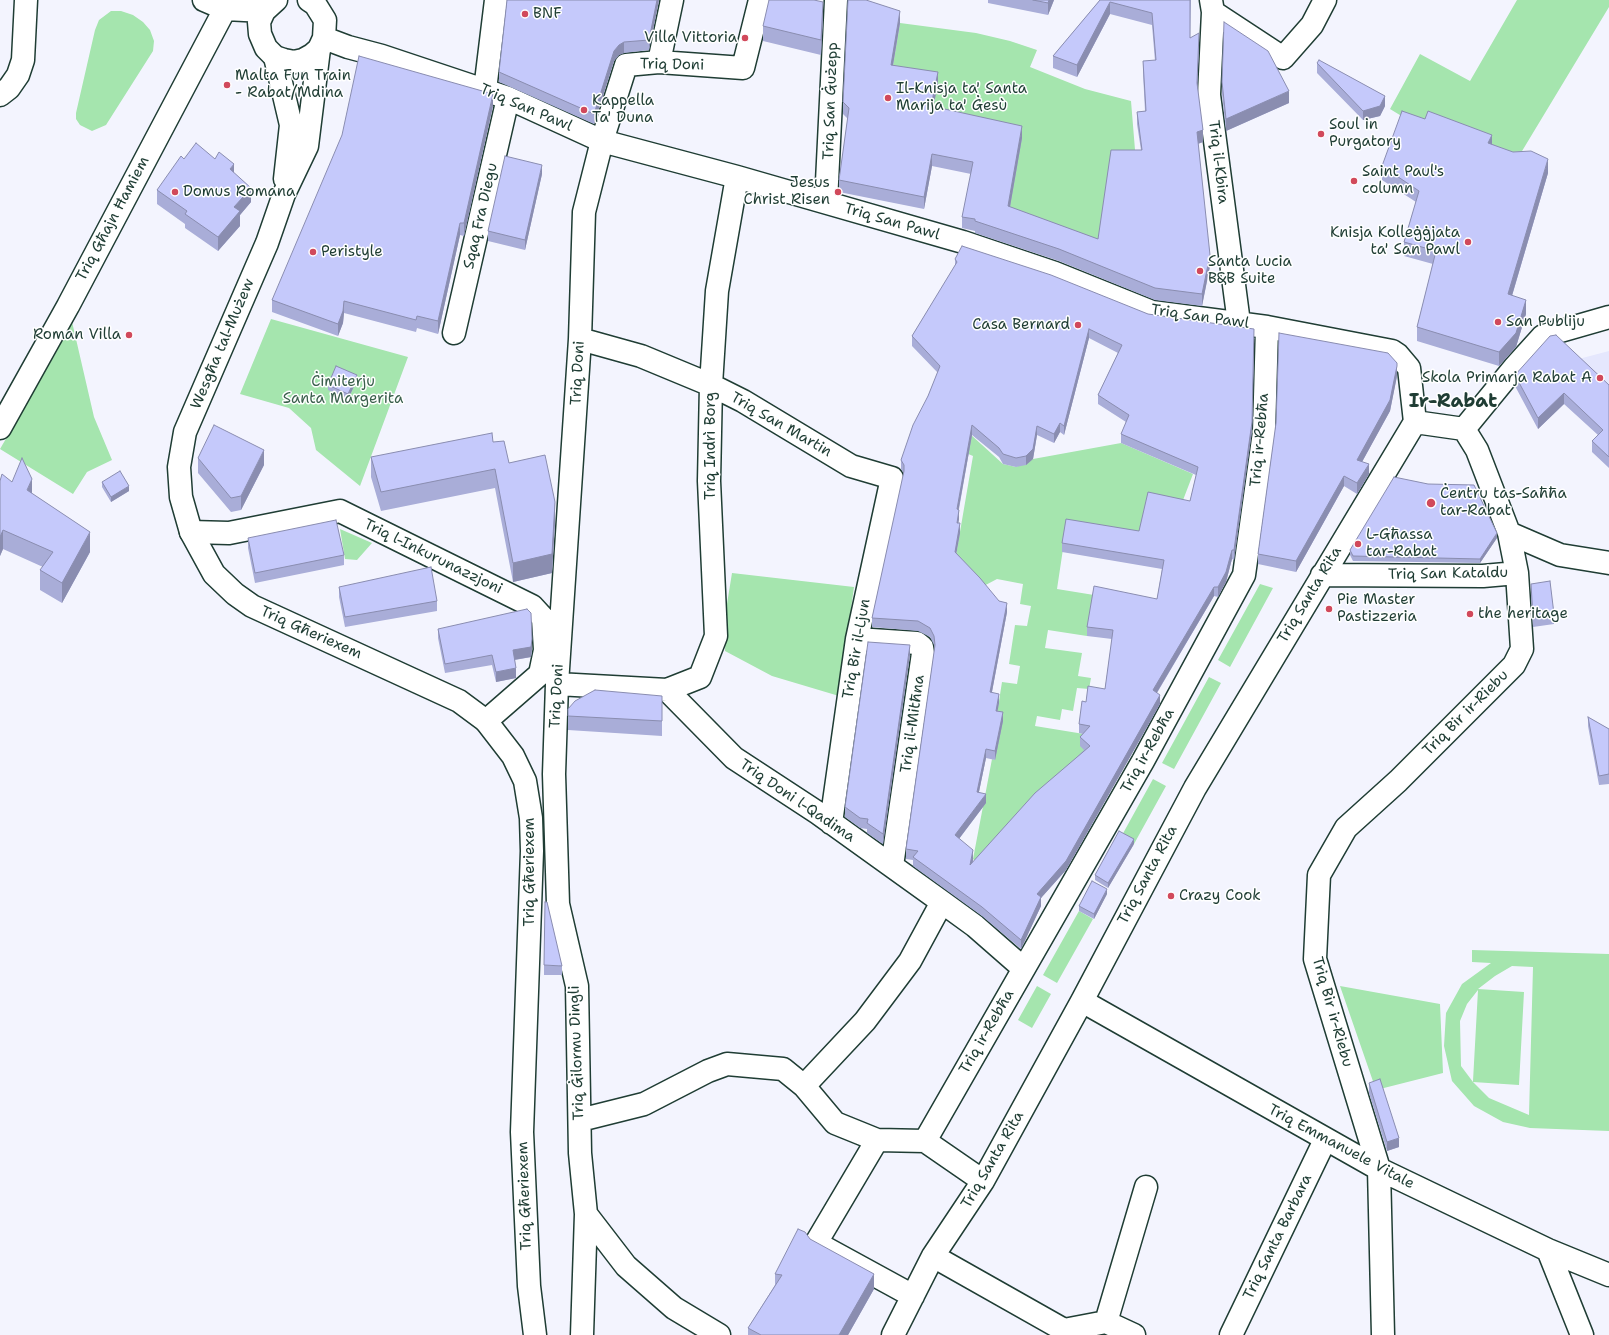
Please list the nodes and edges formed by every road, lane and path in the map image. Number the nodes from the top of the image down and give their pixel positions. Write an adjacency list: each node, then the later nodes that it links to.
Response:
1 (26, 0): 17 (street)
2 (204, 0): 11 (street)
3 (496, 0): 16 (street)
4 (672, 0): 15 (street)
5 (760, 0): 15 (street, Triq Doni)
6 (836, 0): 22 (street, Triq San Ġużepp)
7 (1325, 0): 10 (street)
8 (313, 1): 13 (street, Wesgħa tal-Mużew)
9 (270, 4): 11 (street); 12 (street)
10 (1212, 6): 24 (street, Triq il-Kbira)
11 (225, 10): 12 (street); 30 (street, Triq Għajn Ħamiem)
12 (260, 34): 14 (street)
13 (322, 43): 14 (street); 16 (street, Triq San Pawl); 21 (street, Wesgħa tal-Mużew)
14 (275, 56): 21 (street, Wesgħa tal-Mużew)
15 (658, 62): 19 (street, Triq Doni)
16 (485, 90): 18 (street, Triq San Pawl)
17 (0, 95)
18 (508, 98): 19 (street, Triq San Pawl); 26 (street, Sqaq Fra Diegu)
19 (602, 141): 20 (street, Triq San Pawl); 27 (street, Triq Doni)
20 (737, 177): 22 (street, Triq San Pawl); 28 (street, Triq Indrì Borg)
21 (284, 194): 33 (street, Wesgħa tal-Mużew)
22 (826, 202): 24 (street, Triq San Pawl)
23 (1609, 317): 31 (street)
24 (1238, 323): 25 (street, Triq San Pawl)
25 (1267, 327): 29 (street, Triq San Pawl); 48 (street, Triq ir-Rebħa)
26 (454, 333)
27 (580, 339): 28 (street, Triq San Martin); 40 (street, Triq Doni)
28 (711, 384): 32 (street, Triq San Martin); 41 (street, Triq Indrì Borg)
29 (1415, 422): 31 (street); 38 (street, Triq Santa Rita)
30 (0, 428)
31 (1464, 430): 35 (street, Triq San Kataldu)
32 (892, 478): 39 (street, Triq Bir il-Ljun)
33 (180, 497): 34 (street, Triq Għeriexem)
34 (190, 532): 42 (street, Triq Għeriexem); 42 (street, Triq l-Inkurunazzjoni)
35 (1509, 533): 36 (street); 37 (street, Triq San Kataldu)
36 (1609, 563)
37 (1517, 573): 38 (street, Triq San Kataldu); 55 (street, Triq Bir ir-Riebu)
38 (1322, 575): 49 (street, Triq Santa Rita)
39 (857, 639): 45 (street, Triq Bir il-Ljun); 46 (street, Triq il-Mitħna)
40 (557, 684): 41 (street); 43 (street, Triq Doni)
41 (667, 690): 45 (street, Triq Doni l-Qadima)
42 (486, 721): 44 (street, Triq Għeriexem)
43 (554, 774): 44 (street); 51 (street, Triq Ġilormu Dingli)
44 (525, 781): 64 (street, Triq Għeriexem)
45 (831, 823): 46 (street, Triq Doni l-Qadima)
46 (892, 866): 47 (street, Triq Doni l-Qadima)
47 (942, 902): 48 (street, Triq Doni l-Qadima); 50 (street)
48 (1023, 968): 54 (street, Triq ir-Rebħa)
49 (1082, 1001): 53 (street, Triq Emmanuele Vitale); 56 (street, Triq Santa Rita)
50 (804, 1086): 51 (street); 52 (street)
51 (580, 1120): 58 (street, Triq Ġilormu Dingli)
52 (877, 1140): 54 (street); 62 (street)
53 (1325, 1140): 55 (street, Triq Emmanuele Vitale); 69 (street, Triq Santa Barbara)
54 (925, 1141): 56 (street)
55 (1379, 1169): 59 (street, Triq Emmanuele Vitale); 70 (street, Triq Bir ir-Riebu)
56 (983, 1181): 60 (street, Triq Santa Rita)
57 (1146, 1187): 63 (street)
58 (586, 1214): 65 (street, Triq Ġilormu Dingli); 66 (street)
59 (1548, 1250): 61 (street, Triq Emmanuele Vitale); 71 (street)
60 (933, 1256): 62 (street, Triq Santa Rita); 63 (street)
61 (1609, 1275)
62 (913, 1296): 67 (street, Triq Santa Rita)
63 (1106, 1322): 68 (street)
64 (535, 1335)
65 (582, 1335)
66 (718, 1335)
67 (893, 1335)
68 (1134, 1335)
69 (1231, 1335)
70 (1383, 1335)
71 (1582, 1335)

